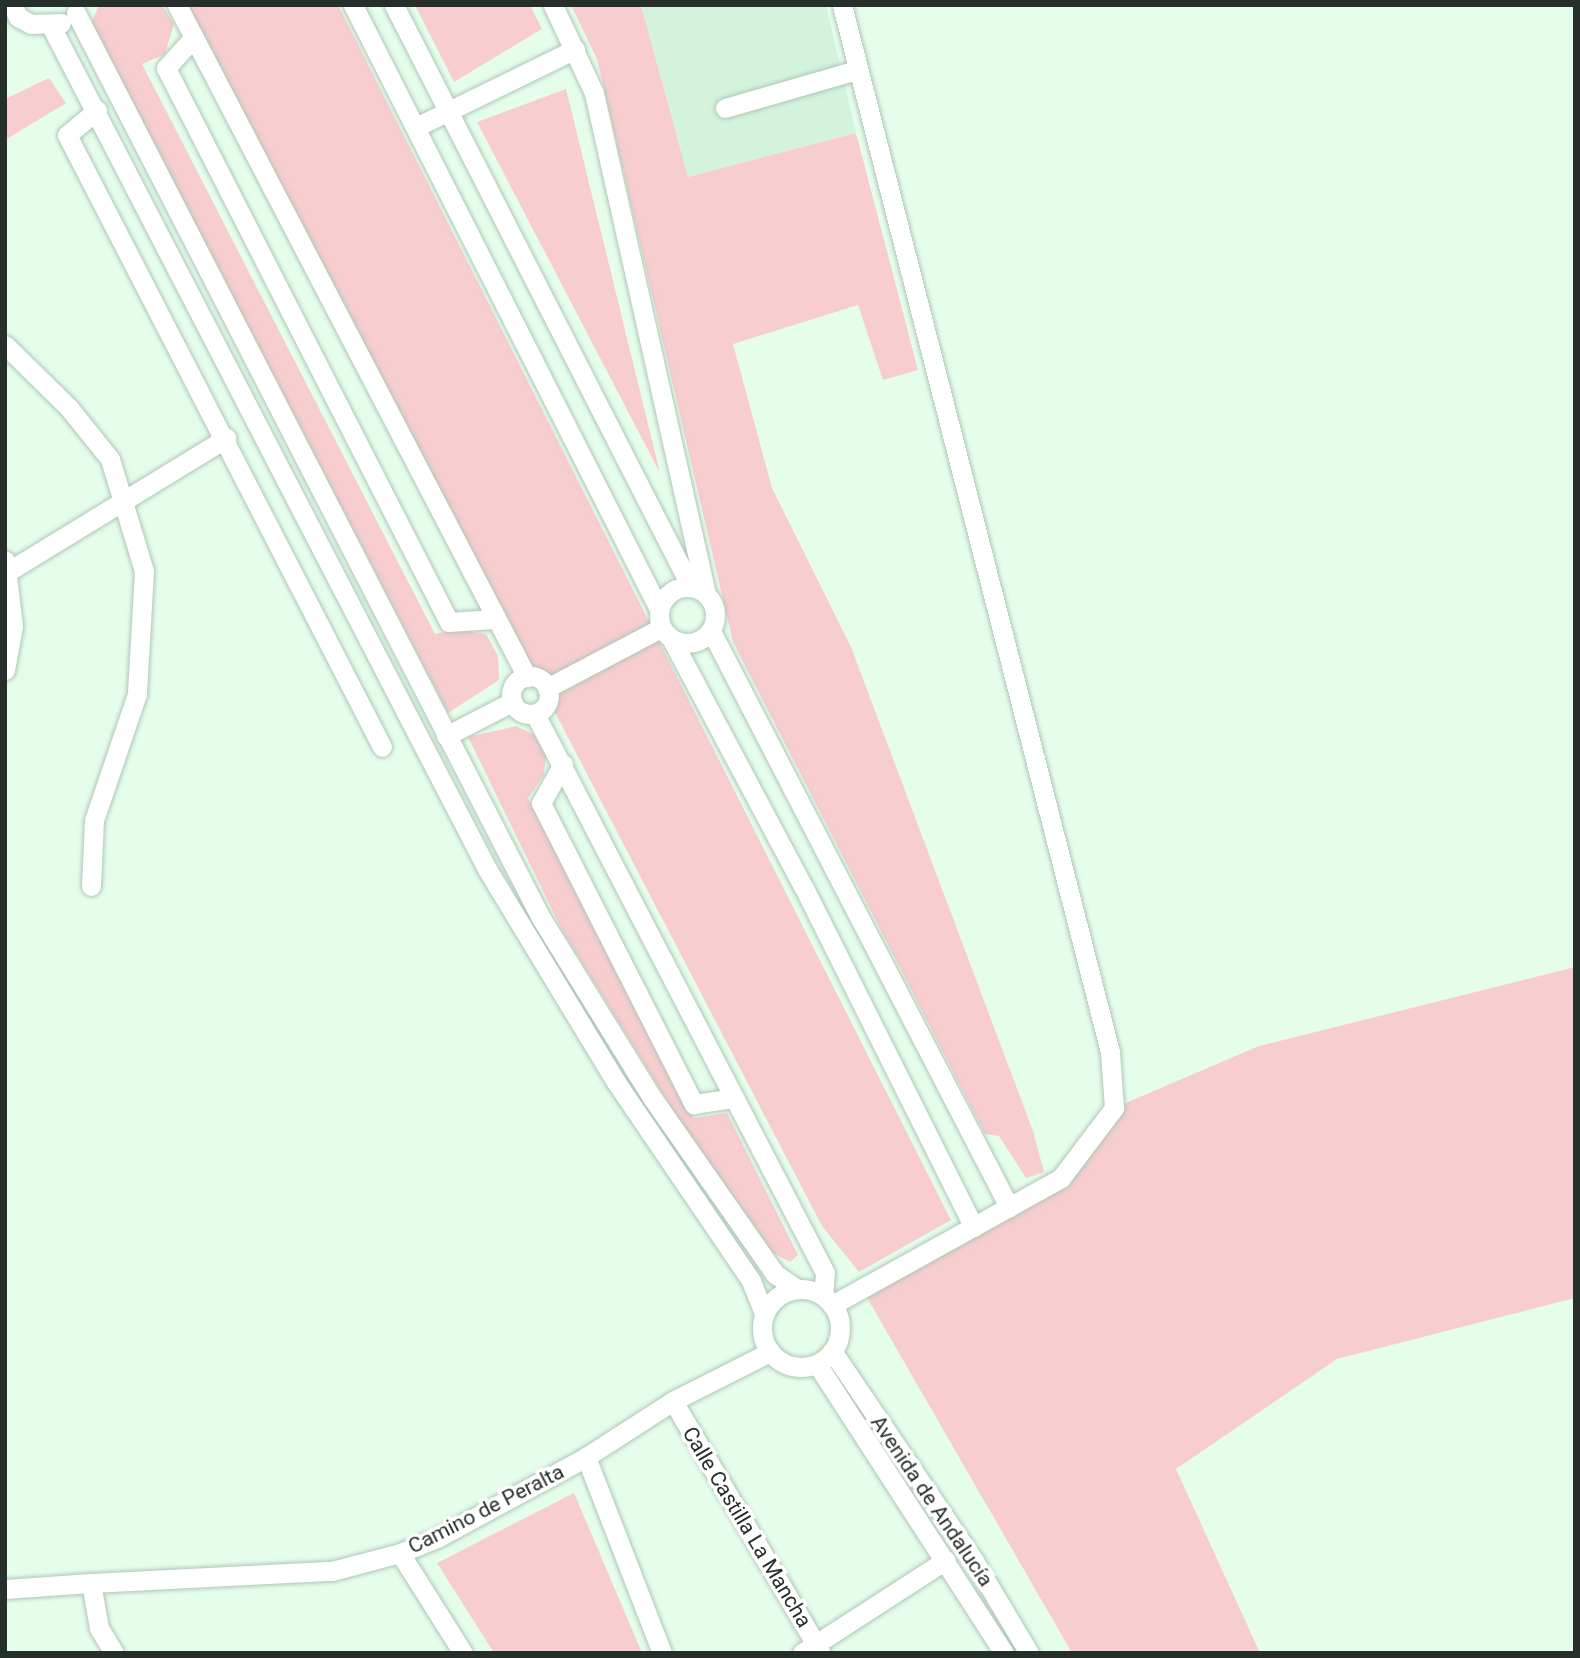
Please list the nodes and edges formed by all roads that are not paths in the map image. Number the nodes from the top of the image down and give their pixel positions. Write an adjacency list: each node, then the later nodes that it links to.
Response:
1 (177, 5): 9 (street)
2 (353, 5): 15 (street)
3 (394, 5): 14 (street)
4 (553, 5): 10 (street)
5 (842, 5): 11 (street)
6 (78, 9): 8 (street); 29 (street)
7 (12, 17): 8 (street)
8 (51, 26): 13 (street)
9 (194, 37): 21 (street); 21 (street)
10 (575, 49): 14 (street); 20 (street)
11 (858, 70): 12 (street); 34 (street)
12 (725, 108)
13 (97, 110): 17 (street); 38 (street)
14 (450, 111): 15 (street); 20 (street)
15 (416, 127): 22 (street)
16 (5, 345): 18 (street)
17 (226, 438): 18 (street); 30 (street)
18 (122, 498): 19 (street); 32 (street)
19 (7, 566): 24 (street)
20 (699, 590): 22 (street); 23 (street)
21 (494, 619): 25 (street)
22 (664, 626): 23 (street); 26 (street); 35 (street)
23 (711, 631): 34 (street)
24 (5, 670)
25 (527, 677): 26 (street); 27 (street)
26 (547, 688): 28 (street)
27 (512, 702): 28 (street); 29 (street)
28 (535, 714): 31 (street)
29 (446, 736): 36 (street)
30 (382, 747)
31 (563, 764): 33 (street); 33 (street)
32 (91, 886)
33 (734, 1098): 37 (street)
34 (1009, 1207): 35 (street)
35 (974, 1227): 37 (street)
36 (797, 1289): 37 (street); 38 (street)
37 (828, 1300): 40 (street)
38 (764, 1314): 39 (street)
39 (771, 1352): 40 (street); 41 (street, Camino de Peralta)
40 (824, 1357): 44 (street, Avenida de Andalucía); 52 (street, Avenida de Andalucía)
41 (673, 1401): 42 (street, Camino de Peralta); 48 (street, Calle Castilla La Mancha)
42 (586, 1457): 43 (street, Camino de Peralta); 50 (street)
43 (400, 1553): 45 (street, Camino de Peralta); 49 (street)
44 (946, 1560): 48 (street); 51 (street, Avenida de Andalucía)
45 (91, 1583): 46 (street, Camino de Peralta); 47 (street)
46 (5, 1589)
47 (104, 1647)
48 (813, 1650)
49 (463, 1653)
50 (662, 1653)
51 (1004, 1653)
52 (1029, 1653)

